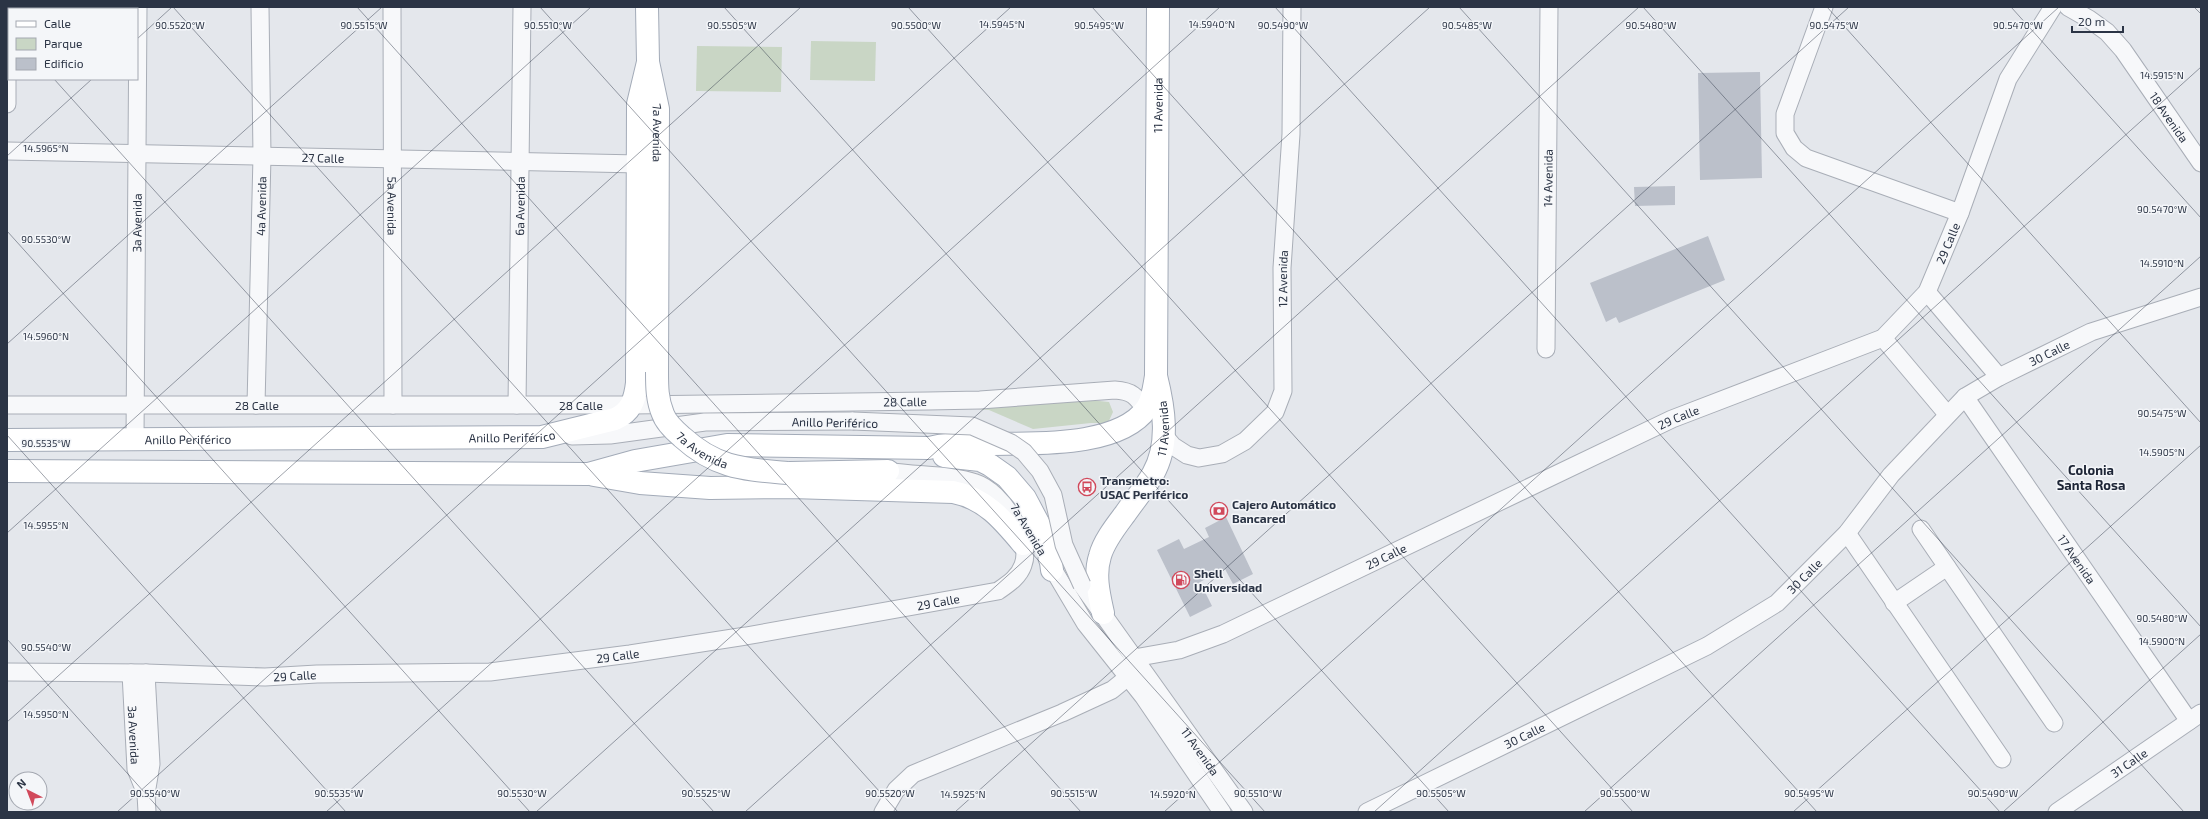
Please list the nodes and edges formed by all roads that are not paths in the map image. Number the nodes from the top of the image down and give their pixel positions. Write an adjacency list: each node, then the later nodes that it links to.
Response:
1 (7, 7): 14 (street)
2 (260, 7): 17 (street, 4a Avenida)
3 (392, 7): 18 (street, 5a Avenida)
4 (522, 7): 19 (street, 6a Avenida)
5 (647, 7): 12 (main road, 7a Avenida)
6 (1158, 7): 27 (main road, 11 Avenida)
7 (1292, 7): 38 (street, 12 Avenida)
8 (1549, 7): 26 (street, 14 Avenida)
9 (1824, 7): 22 (street)
10 (2053, 7): 22 (street, 29 Calle)
11 (2068, 7): 20 (street, 18 Avenida)
12 (648, 62): 21 (main road, 7a Avenida); 44 (main road, 7a Avenida, bridge)
13 (138, 80): 16 (street, 3a Avenida)
14 (7, 104)
15 (7, 151): 16 (street, 27 Calle)
16 (137, 153): 17 (street, 27 Calle); 35 (street, 3a Avenida)
17 (262, 156): 18 (street, 27 Calle); 31 (street, 4a Avenida)
18 (392, 158): 19 (street, 27 Calle); 32 (street, 5a Avenida)
19 (521, 160): 21 (street, 27 Calle); 33 (street, 6a Avenida)
20 (2201, 162)
21 (638, 164): 34 (main road, 7a Avenida)
22 (1960, 213): 23 (street, 29 Calle)
23 (1927, 292): 25 (street, 29 Calle); 28 (street)
24 (2201, 297): 28 (street, 30 Calle)
25 (1883, 338): 37 (street); 53 (street, 29 Calle)
26 (1546, 349)
27 (1156, 376): 36 (main road); 38 (main road, 11 Avenida)
28 (1999, 377): 29 (street, 30 Calle)
29 (1965, 397): 37 (street, 30 Calle); 57 (street, 17 Avenida)
30 (7, 405): 35 (street, 28 Calle)
31 (256, 405): 32 (street, 28 Calle); 35 (street, 28 Calle)
32 (393, 405): 33 (street, 28 Calle)
33 (517, 405): 34 (street, 28 Calle)
34 (632, 405): 36 (street, 28 Calle); 39 (main road)
35 (135, 406): 40 (street, 3a Avenida)
36 (1146, 410): 42 (main road, Anillo Periférico)
37 (1947, 414): 47 (street, 30 Calle)
38 (1163, 434): 52 (main road, 11 Avenida)
39 (542, 437): 40 (main road, Anillo Periférico); 52 (street, Anillo Periférico, bridge)
40 (135, 439): 41 (main road, Anillo Periférico)
41 (7, 440)
42 (929, 448): 45 (main road, Anillo Periférico); 50 (main road)
43 (7, 471): 45 (main road, Anillo Periférico)
44 (888, 471): 48 (street, 29 Calle); 50 (street, 7a Avenida)
45 (588, 474): 48 (main road)
46 (1921, 529): 49 (street)
47 (1846, 533): 51 (street); 64 (street, 30 Calle)
48 (1023, 544): 55 (street, 29 Calle)
49 (1947, 567): 51 (street); 58 (street)
50 (1052, 570): 56 (street, 11 Avenida)
51 (1894, 603): 59 (street)
52 (1103, 613): 53 (street, 11 Avenida)
53 (1134, 658): 63 (street, 11 Avenida)
54 (7, 672): 55 (street, 29 Calle)
55 (138, 673): 60 (street, 3a Avenida)
56 (1128, 677): 61 (street); 62 (street, 11 Avenida)
57 (2195, 717): 65 (street, 31 Calle)
58 (2054, 723)
59 (2002, 759)
60 (147, 812)
61 (883, 812)
62 (1222, 812)
63 (1244, 812)
64 (1367, 812)
65 (2057, 812)

